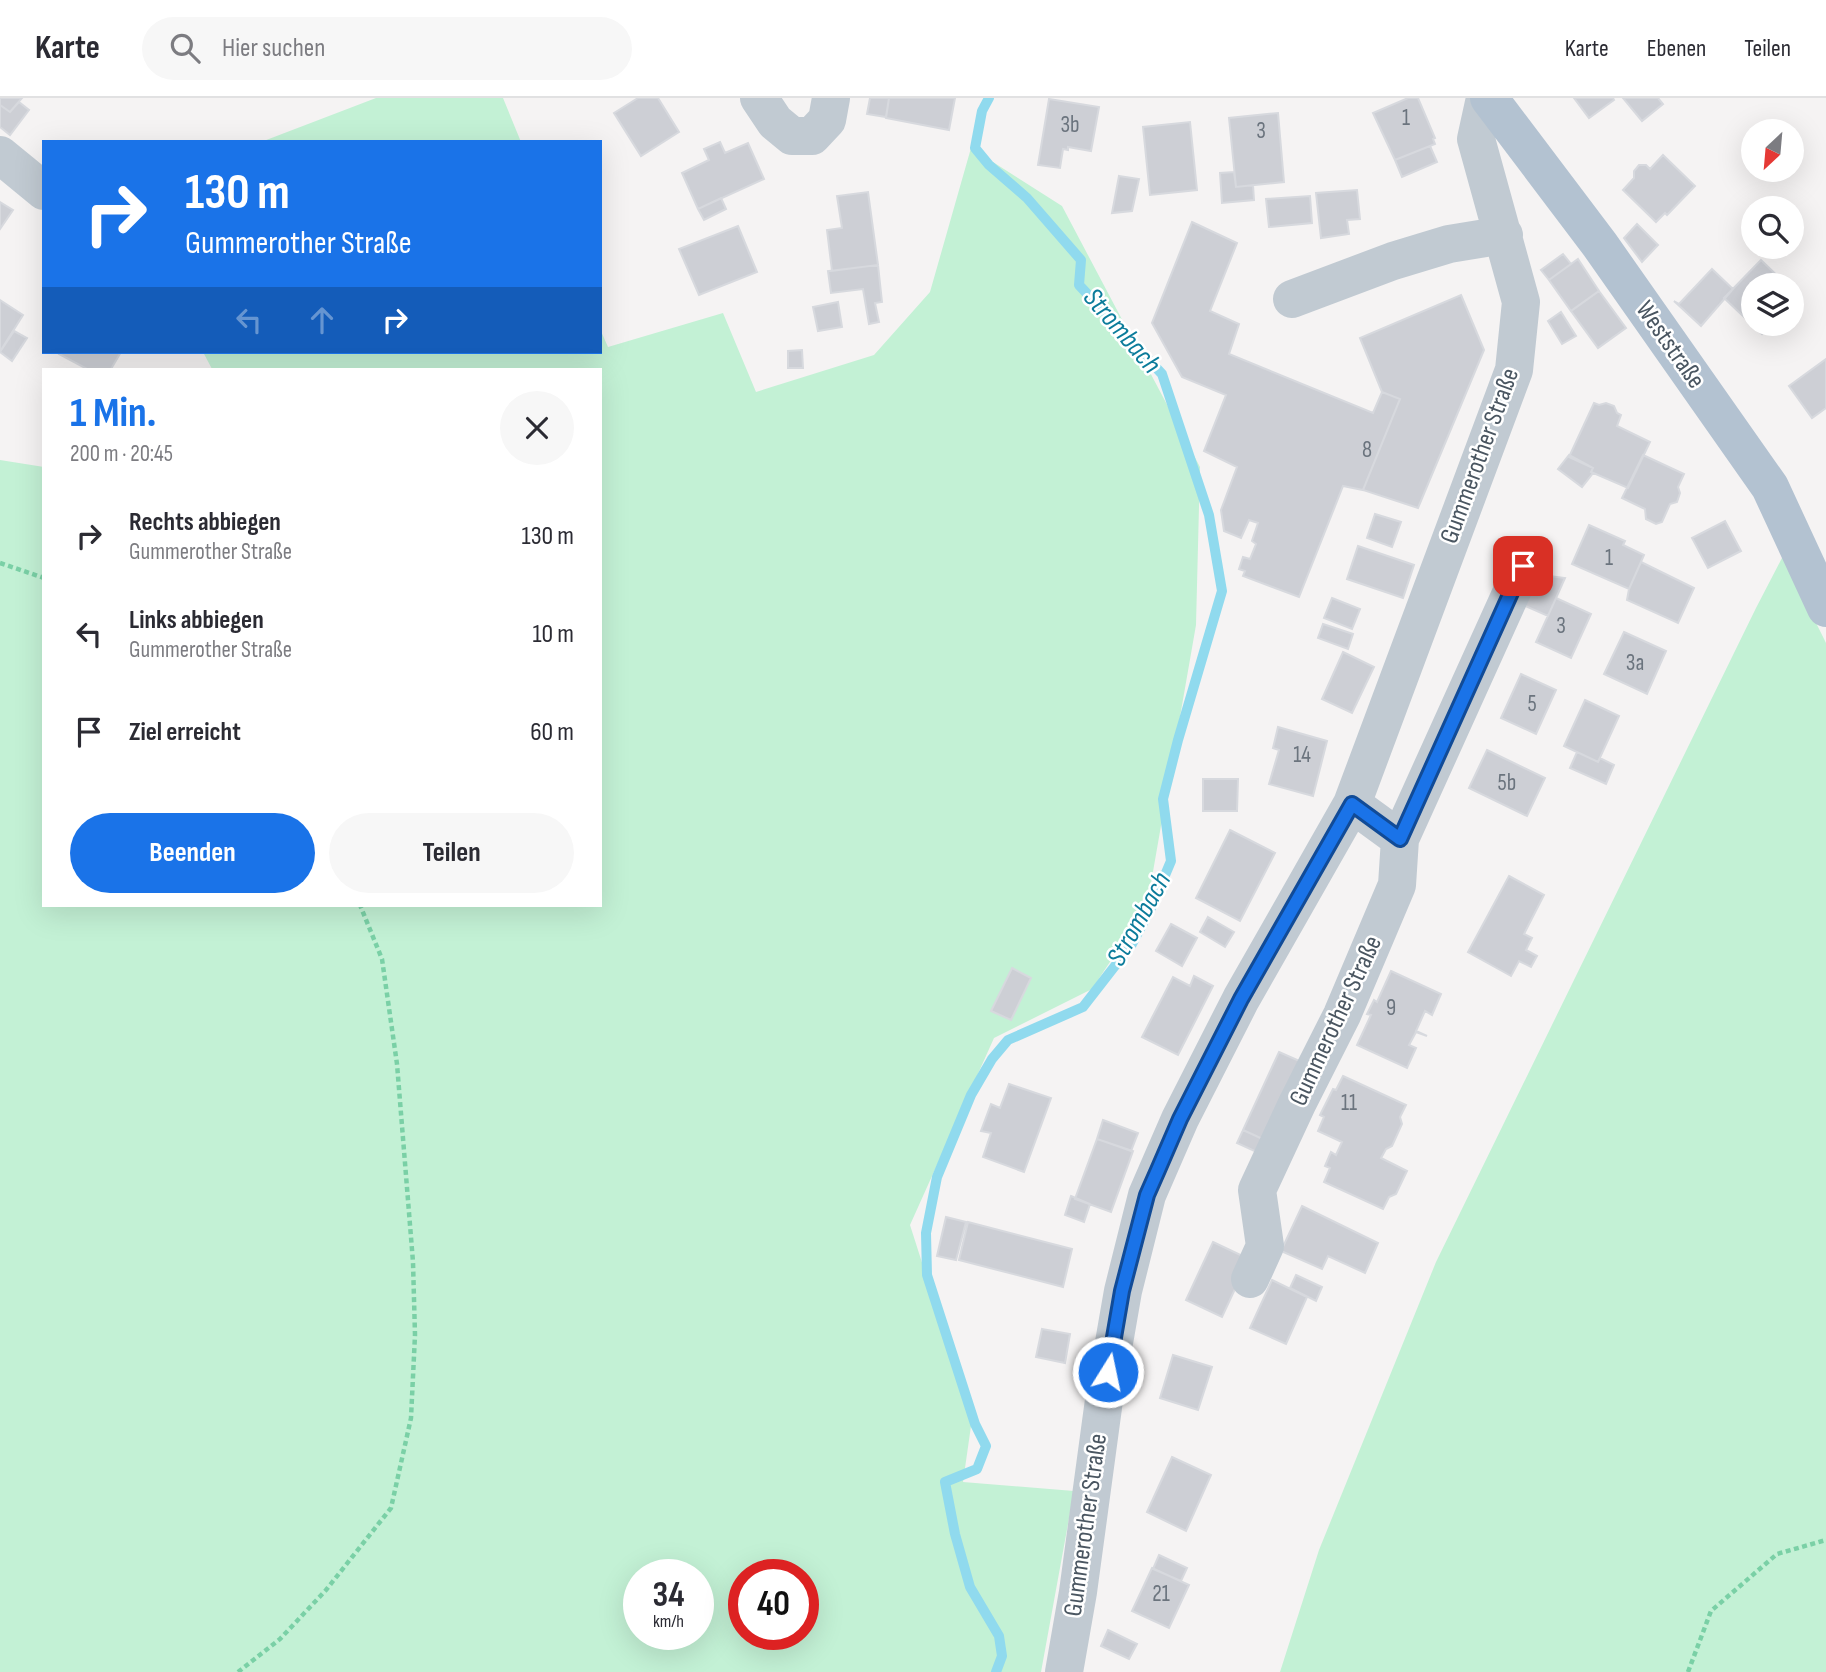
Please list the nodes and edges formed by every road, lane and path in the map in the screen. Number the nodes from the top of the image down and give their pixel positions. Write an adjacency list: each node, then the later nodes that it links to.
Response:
1 (759, 98): 2 (street)
2 (831, 98)
3 (1487, 98): 6 (street, Gummerother Straße); 11 (main road, Weststraße)
4 (0, 155): 5 (street)
5 (42, 189)
6 (1504, 234): 7 (street); 12 (street, Gummerother Straße)
7 (1292, 299)
8 (0, 563): 10 (path)
9 (1523, 566): 13 (street, Gummerother Straße)
10 (42, 577)
11 (1826, 608)
12 (1352, 804): 13 (street); 18 (street, Gummerother Straße)
13 (1400, 839): 15 (street, Gummerother Straße)
14 (361, 907): 17 (path)
15 (1250, 1279)
16 (1826, 1540): 19 (path)
17 (238, 1672)
18 (1064, 1672)
19 (1688, 1672)

